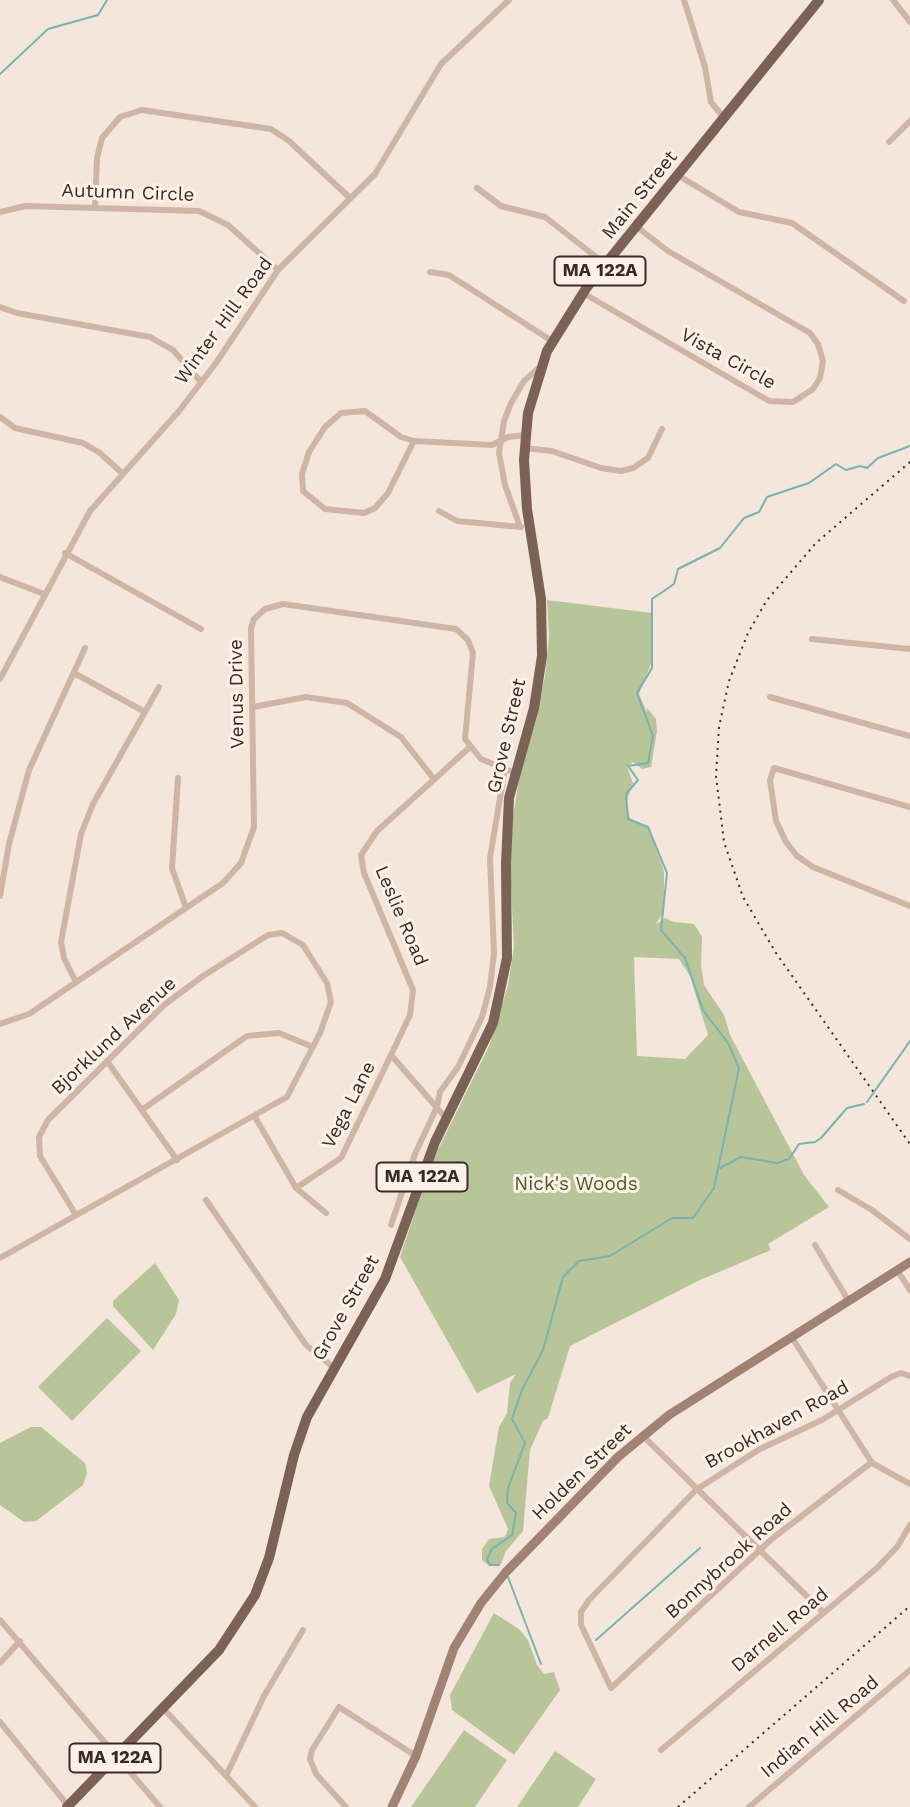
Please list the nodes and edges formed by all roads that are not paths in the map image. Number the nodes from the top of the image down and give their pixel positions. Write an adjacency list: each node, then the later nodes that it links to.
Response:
1 (509, 0): 11 (street, Winter Hill Road)
2 (684, 0): 6 (street)
3 (819, 0): 6 (main road, Main Street / MA 122A)
4 (893, 0): 5 (street)
5 (910, 22)
6 (724, 118): 9 (main road, Main Street / MA 122A)
7 (910, 121): 8 (street)
8 (889, 142)
9 (679, 176): 14 (main road, Main Street / MA 122A); 19 (street)
10 (477, 188): 15 (street)
11 (350, 198): 12 (street); 16 (street, Winter Hill Road)
12 (95, 207): 13 (street, Autumn Circle); 16 (street, Autumn Circle)
13 (0, 212)
14 (637, 227): 15 (main road, Main Street / MA 122A); 18 (street, Vista Circle)
15 (606, 264): 18 (main road, Main Street / MA 122A)
16 (278, 270): 23 (street, Winter Hill Road)
17 (430, 272): 21 (street)
18 (583, 293): 21 (main road, Main Street / MA 122A)
19 (904, 301)
20 (0, 307): 23 (street)
21 (552, 341): 22 (main road, Main Street / MA 122A)
22 (541, 366): 26 (main road, Main Street / MA 122A); 28 (street)
23 (201, 382): 30 (street, Winter Hill Road)
24 (0, 418): 30 (street)
25 (662, 429): 29 (street)
26 (525, 435): 28 (street); 29 (main road, Main Street / MA 122A)
27 (414, 441): 27 (street); 28 (street)
28 (500, 441): 32 (street)
29 (524, 448): 32 (main road, Main Street / MA 122A)
30 (123, 474): 33 (street, Winter Hill Road)
31 (439, 511): 32 (street)
32 (525, 527): 36 (main road, Main Street / MA 122A)
33 (65, 553): 35 (street, Winter Hill Road); 37 (street)
34 (0, 577): 35 (street)
35 (44, 594): 41 (street, Winter Hill Road)
36 (541, 599): 50 (main road, Grove Street / MA 122A)
37 (201, 629)
38 (811, 639): 40 (street)
39 (85, 648): 42 (street)
40 (910, 649)
41 (3, 665): 43 (street, Winter Hill Road)
42 (74, 673): 47 (street); 54 (street)
43 (0, 679)
44 (159, 687): 47 (street)
45 (770, 697): 48 (street)
46 (253, 707): 49 (street, Venus Drive); 52 (street); 57 (street, Venus Drive)
47 (145, 712): 58 (street)
48 (910, 736)
49 (470, 747): 50 (street); 52 (street, Leslie Road)
50 (510, 770): 63 (street); 66 (main road, Grove Street / MA 122A)
51 (178, 778): 57 (street)
52 (433, 778): 61 (street, Leslie Road)
53 (910, 807): 56 (street)
54 (3, 863): 55 (street)
55 (0, 896)
56 (910, 906)
57 (186, 908): 58 (street, Venus Drive)
58 (76, 982): 59 (street, Venus Drive)
59 (0, 1024)
60 (313, 1046): 62 (street, Bjorklund Avenue); 64 (street); 65 (street, Bjorklund Avenue)
61 (391, 1055): 63 (street); 68 (street, Vega Lane)
62 (107, 1061): 64 (street); 72 (street, Bjorklund Avenue)
63 (437, 1107): 66 (street); 73 (street)
64 (143, 1109): 67 (street)
65 (255, 1116): 67 (street, Bjorklund Avenue); 68 (street)
66 (446, 1118): 82 (main road, Grove Street / MA 122A)
67 (177, 1160): 72 (street, Bjorklund Avenue)
68 (296, 1188): 71 (street)
69 (838, 1190): 74 (street)
70 (206, 1200): 82 (street)
71 (326, 1213)
72 (76, 1215): 76 (street, Bjorklund Avenue)
73 (391, 1225)
74 (910, 1239)
75 (815, 1245): 80 (street)
76 (0, 1258)
77 (910, 1262): 78 (main road, Holden Street)
78 (897, 1270): 79 (street); 80 (main road, Holden Street)
79 (910, 1290)
80 (848, 1300): 81 (main road, Holden Street)
81 (791, 1336): 84 (street); 85 (main road, Holden Street)
82 (334, 1367): 98 (main road, Grove Street / MA 122A)
83 (910, 1377): 84 (street, Brookhaven Road)
84 (836, 1411): 86 (street); 88 (street, Brookhaven Road)
85 (643, 1436): 88 (street); 101 (main road, Holden Street)
86 (872, 1462): 87 (street); 90 (street, Bonnybrook Road)
87 (910, 1484)
88 (697, 1489): 90 (street); 97 (street, Brookhaven Road)
89 (910, 1525): 91 (street, Darnell Road)
90 (760, 1550): 91 (street); 97 (street, Bonnybrook Road)
91 (824, 1613): 100 (street, Darnell Road)
92 (0, 1620): 94 (street)
93 (303, 1630): 103 (street)
94 (20, 1642): 95 (street); 102 (street)
95 (0, 1662)
96 (910, 1670): 109 (street, Indian Hill Road)
97 (611, 1688)
98 (163, 1708): 102 (main road, Grove Street / MA 122A); 103 (street)
99 (0, 1721): 104 (street)
100 (661, 1750)
101 (416, 1756): 107 (street); 108 (main road, Holden Street)
102 (115, 1758): 104 (main road, Grove Street / MA 122A); 105 (street)
103 (226, 1776): 106 (street)
104 (68, 1807)
105 (160, 1807)
106 (255, 1807)
107 (346, 1807)
108 (392, 1807)
109 (749, 1807)

